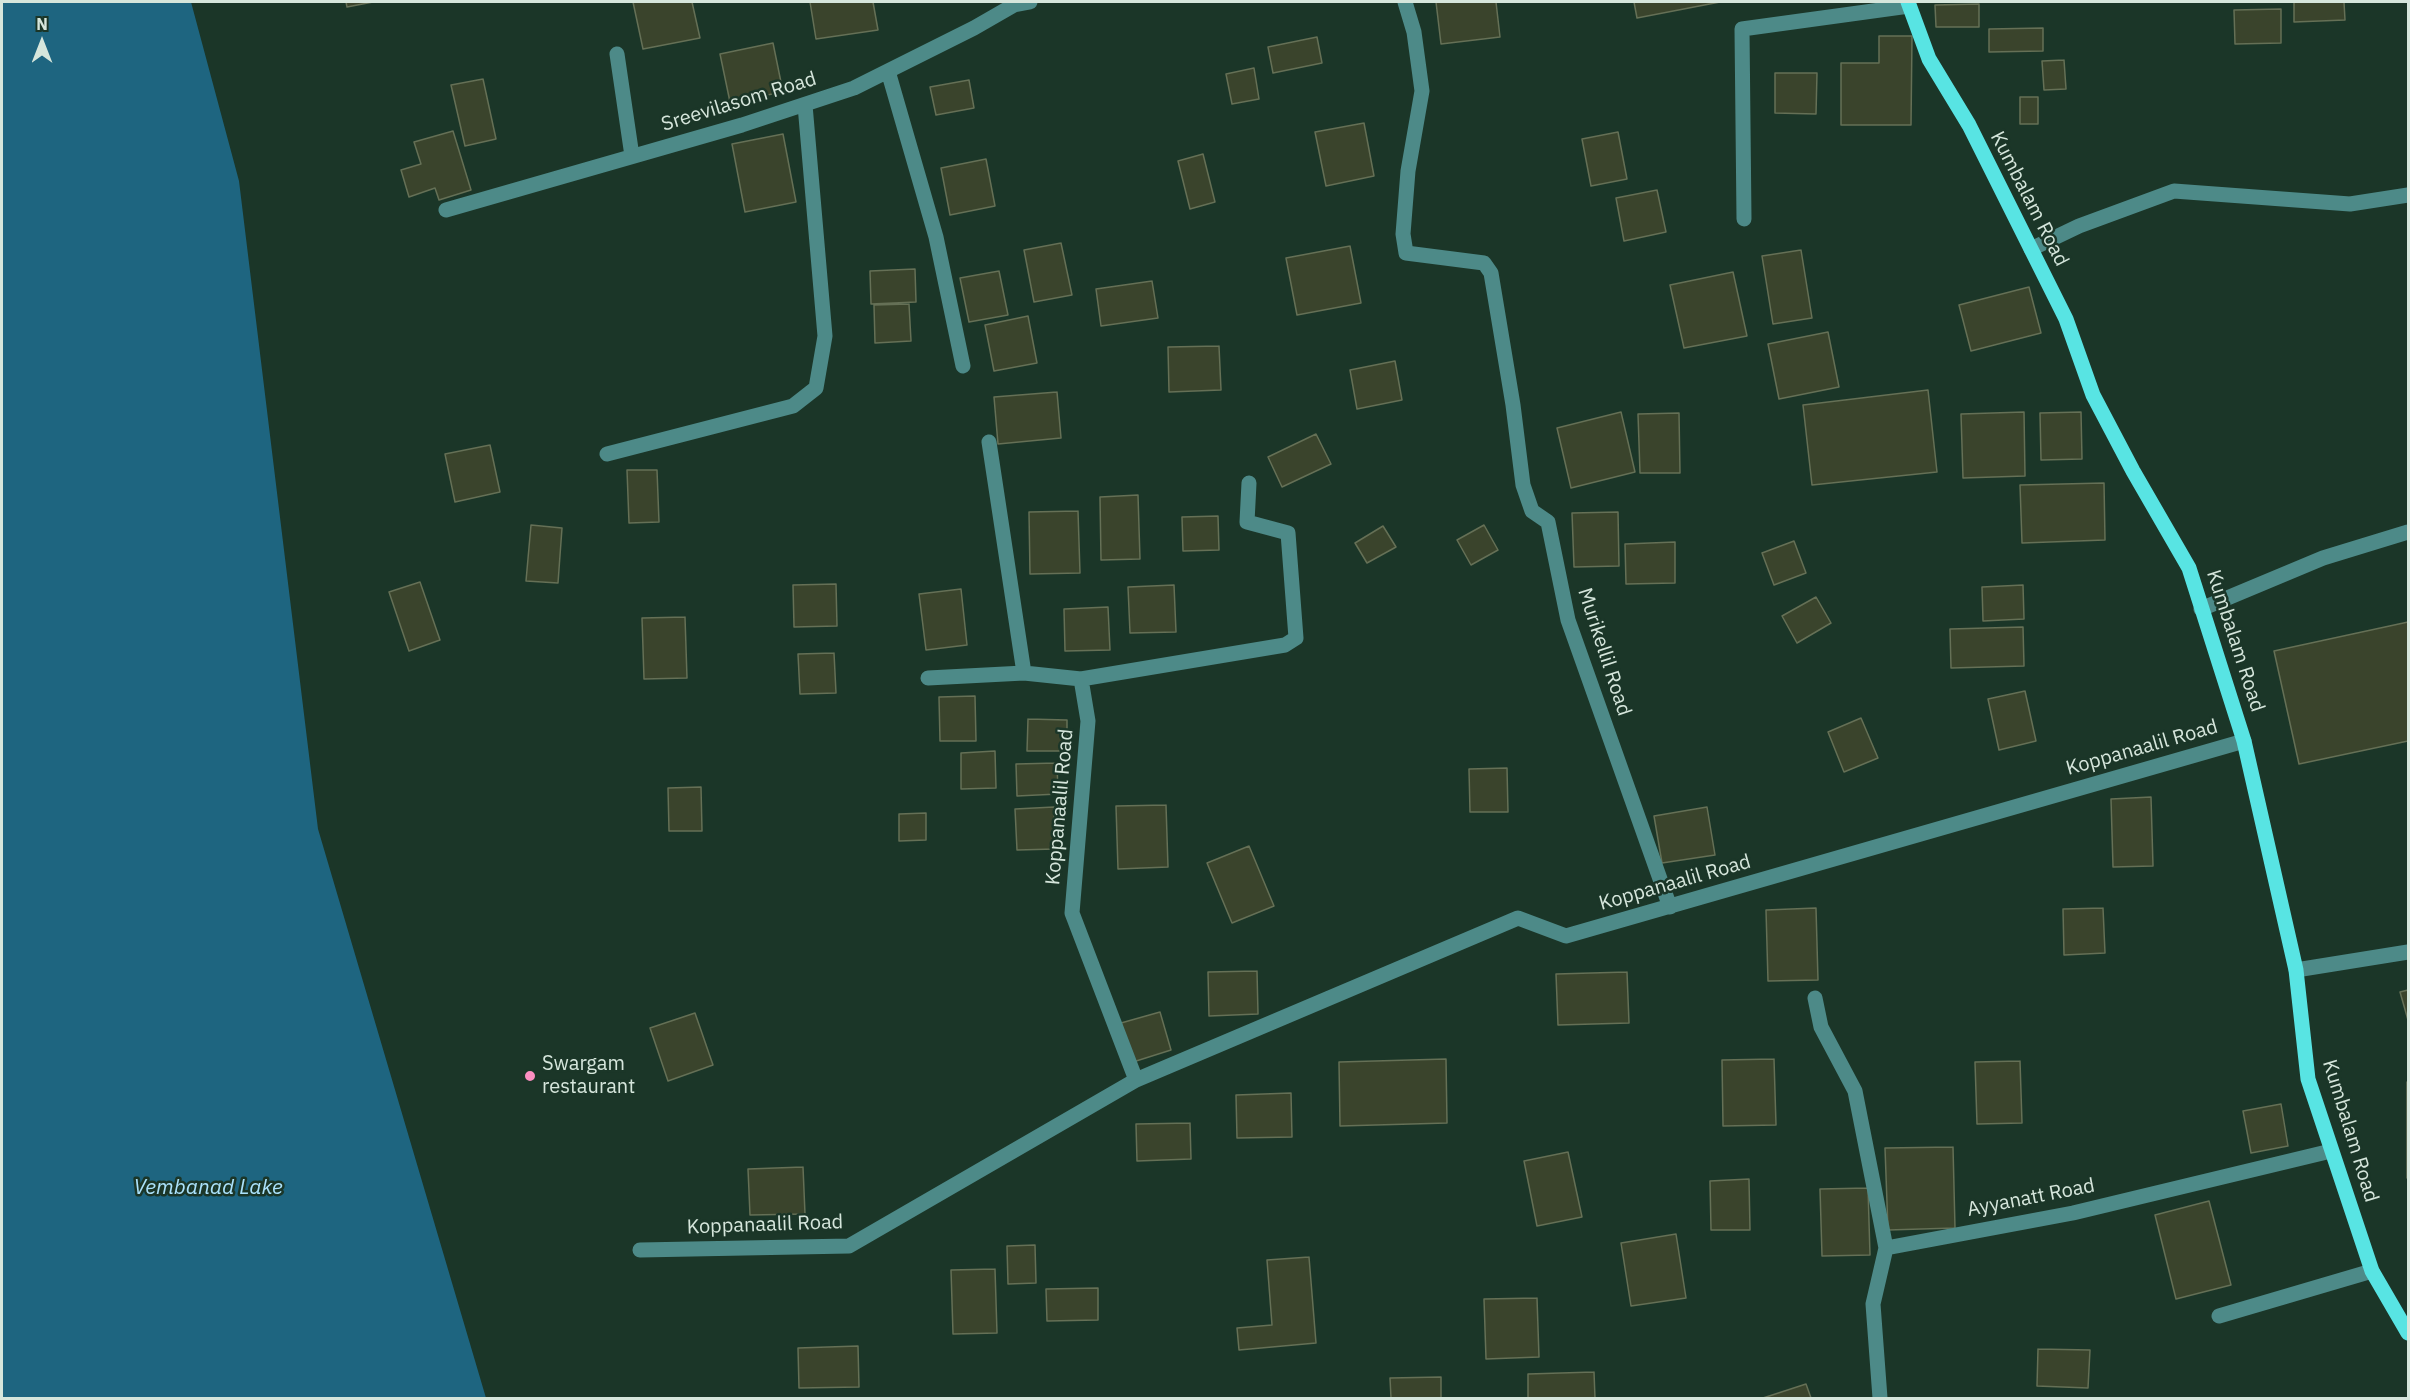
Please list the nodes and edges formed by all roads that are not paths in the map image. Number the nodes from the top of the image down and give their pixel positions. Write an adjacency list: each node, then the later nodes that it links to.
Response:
1 (1030, 2): 5 (street, Sreevilasom Road)
2 (1405, 2): 22 (street, Murikellil Road)
3 (1909, 4): 10 (street); 11 (main road, Kumbalam Road)
4 (617, 54): 7 (street)
5 (888, 71): 6 (street, Sreevilasom Road); 12 (street)
6 (805, 105): 7 (street, Sreevilasom Road); 14 (street)
7 (632, 156): 9 (street, Sreevilasom Road)
8 (2409, 195): 11 (street)
9 (446, 210)
10 (1744, 219)
11 (2031, 249): 17 (main road, Kumbalam Road)
12 (963, 366)
13 (989, 442): 18 (street)
14 (607, 454)
15 (1249, 483): 20 (street)
16 (2409, 532): 17 (street)
17 (2201, 609): 21 (main road, Kumbalam Road)
18 (1023, 674): 19 (street); 20 (street)
19 (928, 678)
20 (1081, 679): 26 (street, Koppanaalil Road)
21 (2244, 741): 22 (street, Koppanaalil Road); 24 (main road, Kumbalam Road)
22 (1670, 907): 26 (street, Koppanaalil Road)
23 (2409, 952): 24 (street)
24 (2296, 970): 27 (main road, Kumbalam Road)
25 (1815, 998): 28 (street)
26 (1136, 1080): 29 (street, Koppanaalil Road)
27 (2331, 1151): 28 (street, Ayyanatt Road); 30 (main road, Kumbalam Road)
28 (1886, 1248): 33 (street)
29 (640, 1250)
30 (2372, 1270): 31 (street); 32 (main road, Kumbalam Road)
31 (2219, 1316)
32 (2409, 1333)
33 (1880, 1398)

